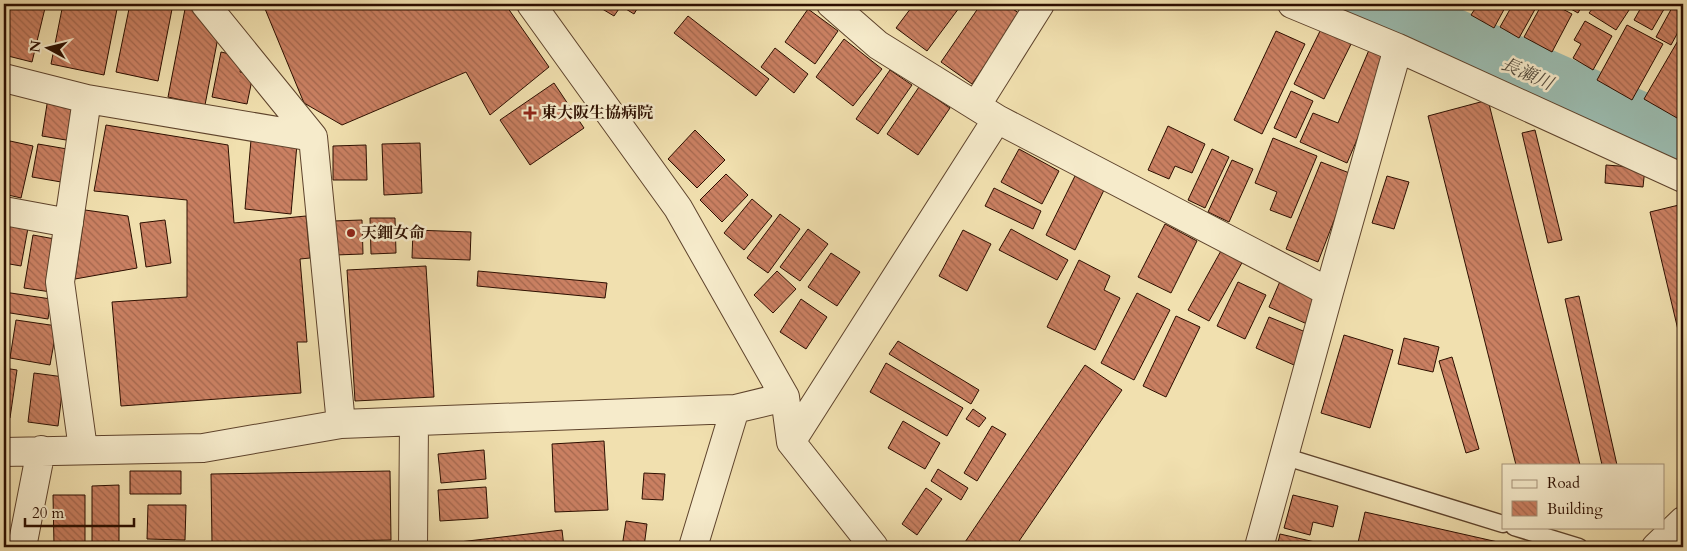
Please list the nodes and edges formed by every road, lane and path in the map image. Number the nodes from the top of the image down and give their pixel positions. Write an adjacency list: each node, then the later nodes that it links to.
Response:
1 (204, 4): 10 (street)
2 (531, 4): 15 (street)
3 (832, 4): 9 (street)
4 (1040, 4): 9 (street)
5 (1292, 4): 6 (street)
6 (1398, 48): 11 (street); 14 (street)
7 (4, 78): 8 (street)
8 (87, 99): 10 (street); 13 (street)
9 (986, 112): 14 (street); 19 (street)
10 (313, 137): 18 (street)
11 (1683, 178)
12 (4, 212): 13 (street)
13 (69, 223): 20 (street)
14 (1328, 292): 23 (street)
15 (785, 398): 16 (street); 19 (street)
16 (736, 409): 17 (street); 29 (street)
17 (414, 422): 18 (street); 28 (street)
18 (341, 424): 20 (street)
19 (791, 442): 30 (street)
20 (83, 449): 21 (street)
21 (41, 450): 22 (street); 27 (street)
22 (4, 452)
23 (1283, 456): 25 (lane); 31 (street)
24 (1683, 521): 33 (street)
25 (1502, 524)
26 (1517, 528): 32 (lane)
27 (22, 547)
28 (413, 547)
29 (693, 547)
30 (874, 547)
31 (1259, 547)
32 (1579, 547)
33 (1656, 547)

